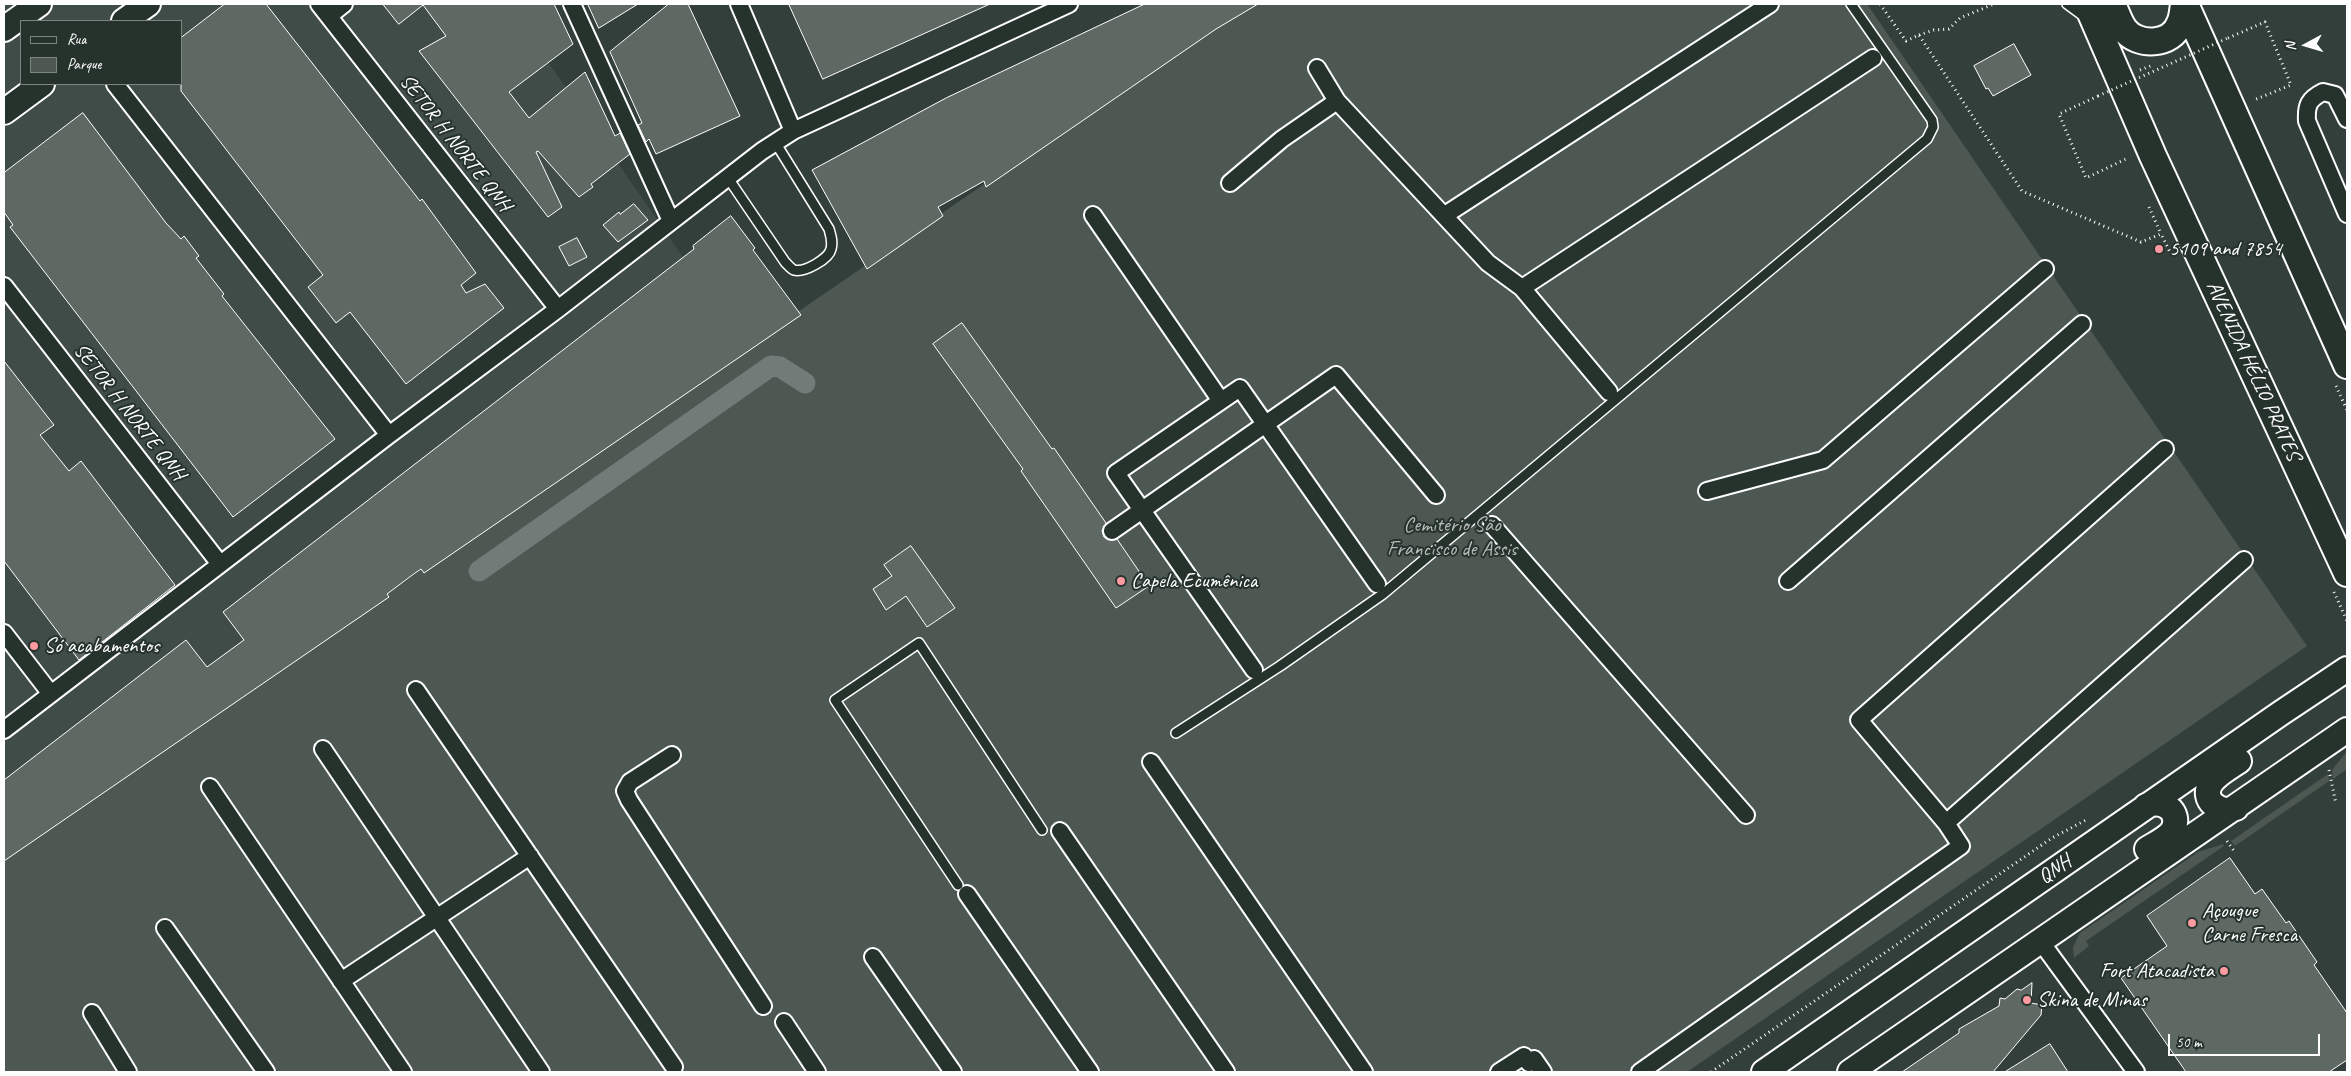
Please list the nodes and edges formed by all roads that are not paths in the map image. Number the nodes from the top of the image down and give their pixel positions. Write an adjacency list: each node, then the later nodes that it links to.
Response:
1 (39, 4): 16 (street)
2 (148, 4): 15 (street)
3 (344, 4): 12 (street)
4 (572, 4): 32 (street)
5 (739, 4): 25 (street)
6 (1069, 4): 13 (street)
7 (1770, 4): 31 (street)
8 (1851, 4): 62 (lane)
9 (2066, 4): 14 (lane)
10 (2112, 4): 11 (main road)
11 (2184, 4): 38 (main road)
12 (324, 10): 36 (street, SETOR H NORTE QNH)
13 (1039, 10): 25 (street)
14 (2092, 15): 51 (main road, AVENIDA HÉLIO PRATES)
15 (125, 20)
16 (4, 29)
17 (1873, 58): 35 (street)
18 (1317, 68): 22 (street)
19 (116, 85): 42 (street)
20 (4, 88): 21 (street)
21 (37, 88): 23 (street)
22 (1337, 101): 28 (street); 31 (street)
23 (4, 112)
24 (2347, 119): 29 (street)
25 (793, 131): 26 (street)
26 (775, 142): 27 (street); 27 (lane)
27 (728, 178): 32 (street)
28 (1230, 183)
29 (2347, 214)
30 (1093, 215): 40 (street)
31 (1445, 215): 35 (street)
32 (671, 221): 36 (street)
33 (2045, 269): 44 (street)
34 (4, 286): 50 (street, SETOR H NORTE QNH)
35 (1522, 288): 39 (street)
36 (558, 309): 42 (street)
37 (2082, 324): 52 (street)
38 (2347, 365)
39 (1609, 392)
40 (1221, 401): 41 (street); 46 (street)
41 (1264, 425): 45 (street); 46 (street); 53 (street)
42 (389, 435): 50 (street)
43 (2165, 449): 70 (street)
44 (1707, 491)
45 (1436, 494)
46 (1142, 510): 48 (street); 55 (street)
47 (1492, 525): 69 (street)
48 (1112, 531)
49 (2244, 560): 70 (street)
50 (220, 564): 58 (street)
51 (2339, 579)
52 (1788, 581)
53 (1377, 584)
54 (4, 634): 58 (street)
55 (1254, 670)
56 (2347, 670): 59 (street, QNH)
57 (416, 690): 73 (street)
58 (51, 694): 60 (street)
59 (2281, 712): 67 (street, QNH); 68 (street)
60 (4, 730)
61 (2347, 730): 68 (street)
62 (1176, 733)
63 (323, 749): 76 (street)
64 (672, 755): 81 (street)
65 (1151, 762): 94 (street)
66 (210, 787): 80 (street)
67 (2146, 806): 75 (street); 84 (street, QNH)
68 (2236, 808): 75 (street)
69 (1746, 815)
70 (1946, 823): 97 (street)
71 (1042, 830): 74 (lane)
72 (1060, 831): 93 (street)
73 (530, 856): 76 (street); 85 (street)
74 (962, 889): 92 (street)
75 (2109, 894): 78 (street)
76 (435, 918): 80 (street); 89 (street)
77 (165, 928): 87 (street)
78 (2041, 942): 99 (street); 100 (street)
79 (874, 957): 91 (street)
80 (341, 981): 88 (street)
81 (762, 1006)
82 (92, 1013): 86 (street)
83 (784, 1022): 90 (street)
84 (1783, 1064): 98 (street, QNH)
85 (674, 1067)
86 (128, 1072)
87 (266, 1072)
88 (403, 1072)
89 (541, 1072)
90 (818, 1072)
91 (953, 1072)
92 (1090, 1072)
93 (1226, 1072)
94 (1364, 1072)
95 (1499, 1072): 96 (street)
96 (1543, 1072)
97 (1640, 1072)
98 (1764, 1072)
99 (1850, 1072)
100 (2136, 1072)

